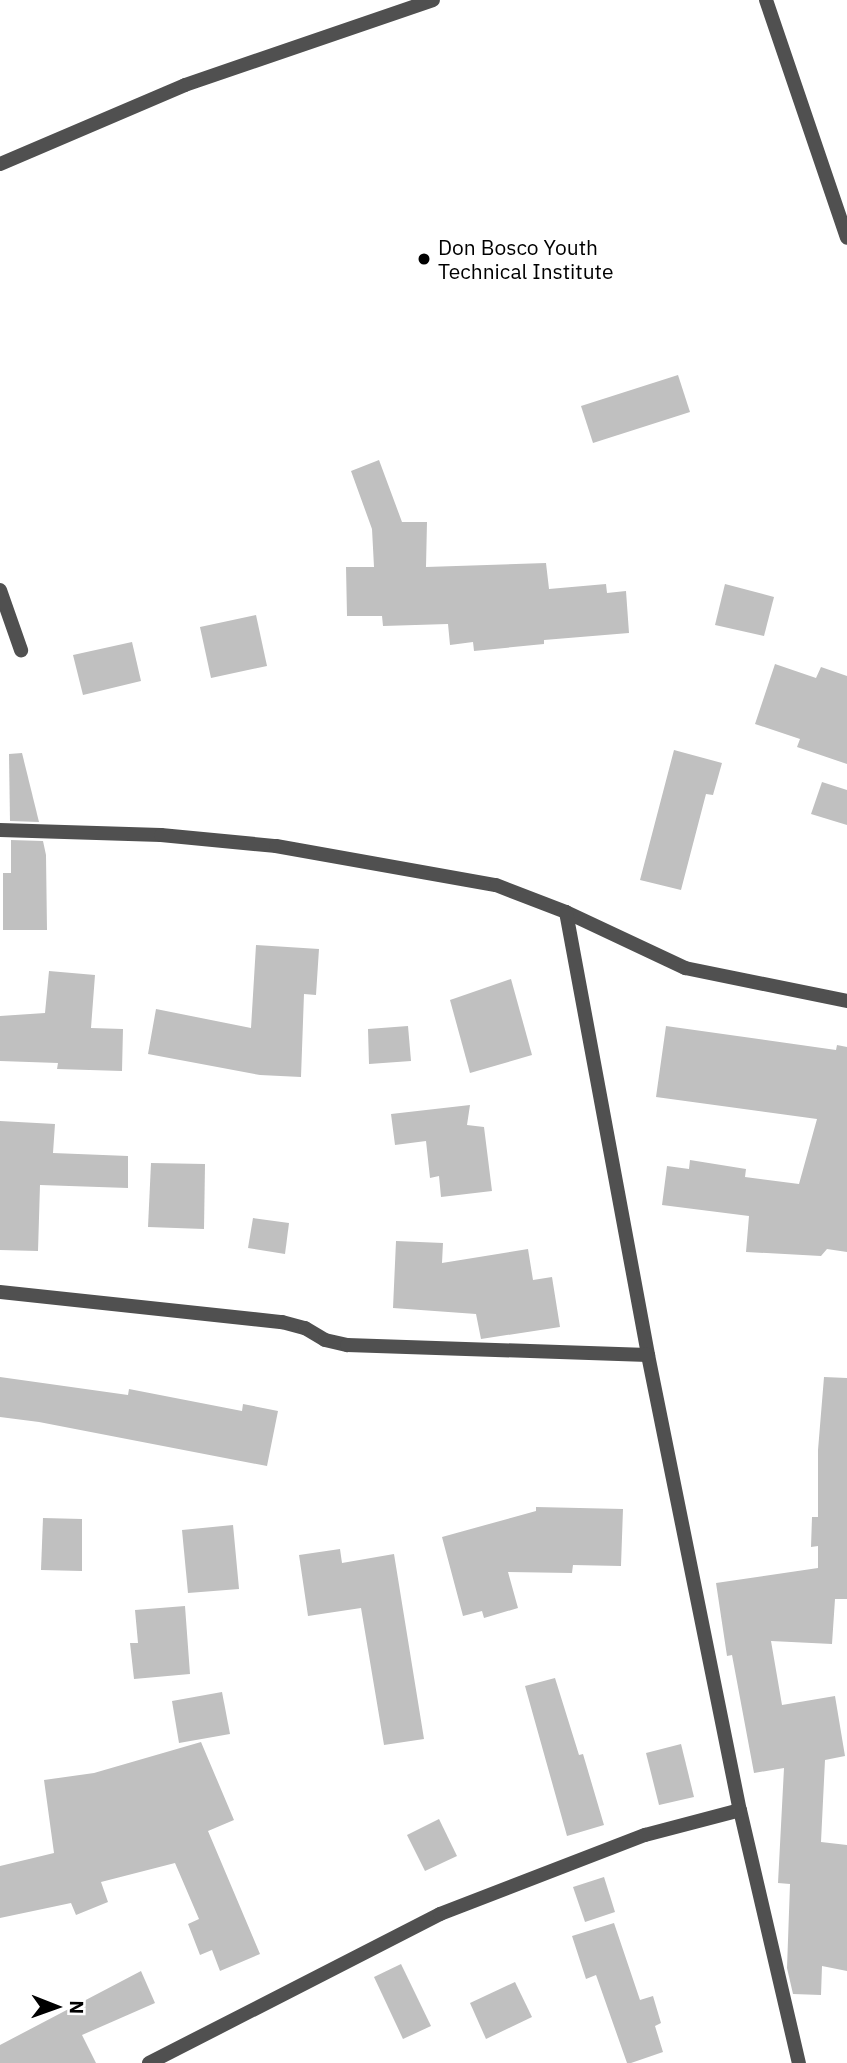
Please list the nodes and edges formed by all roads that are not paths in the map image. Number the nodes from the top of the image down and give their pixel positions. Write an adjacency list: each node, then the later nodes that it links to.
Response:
1 (433, 0): 3 (street)
2 (766, 0): 4 (street)
3 (0, 164)
4 (847, 238)
5 (0, 590): 6 (street)
6 (22, 650)
7 (0, 831): 8 (street)
8 (566, 912): 9 (street); 11 (street)
9 (847, 1001)
10 (0, 1292): 11 (street)
11 (648, 1355): 12 (street)
12 (740, 1810): 13 (street); 14 (street)
13 (149, 2063)
14 (799, 2063)

